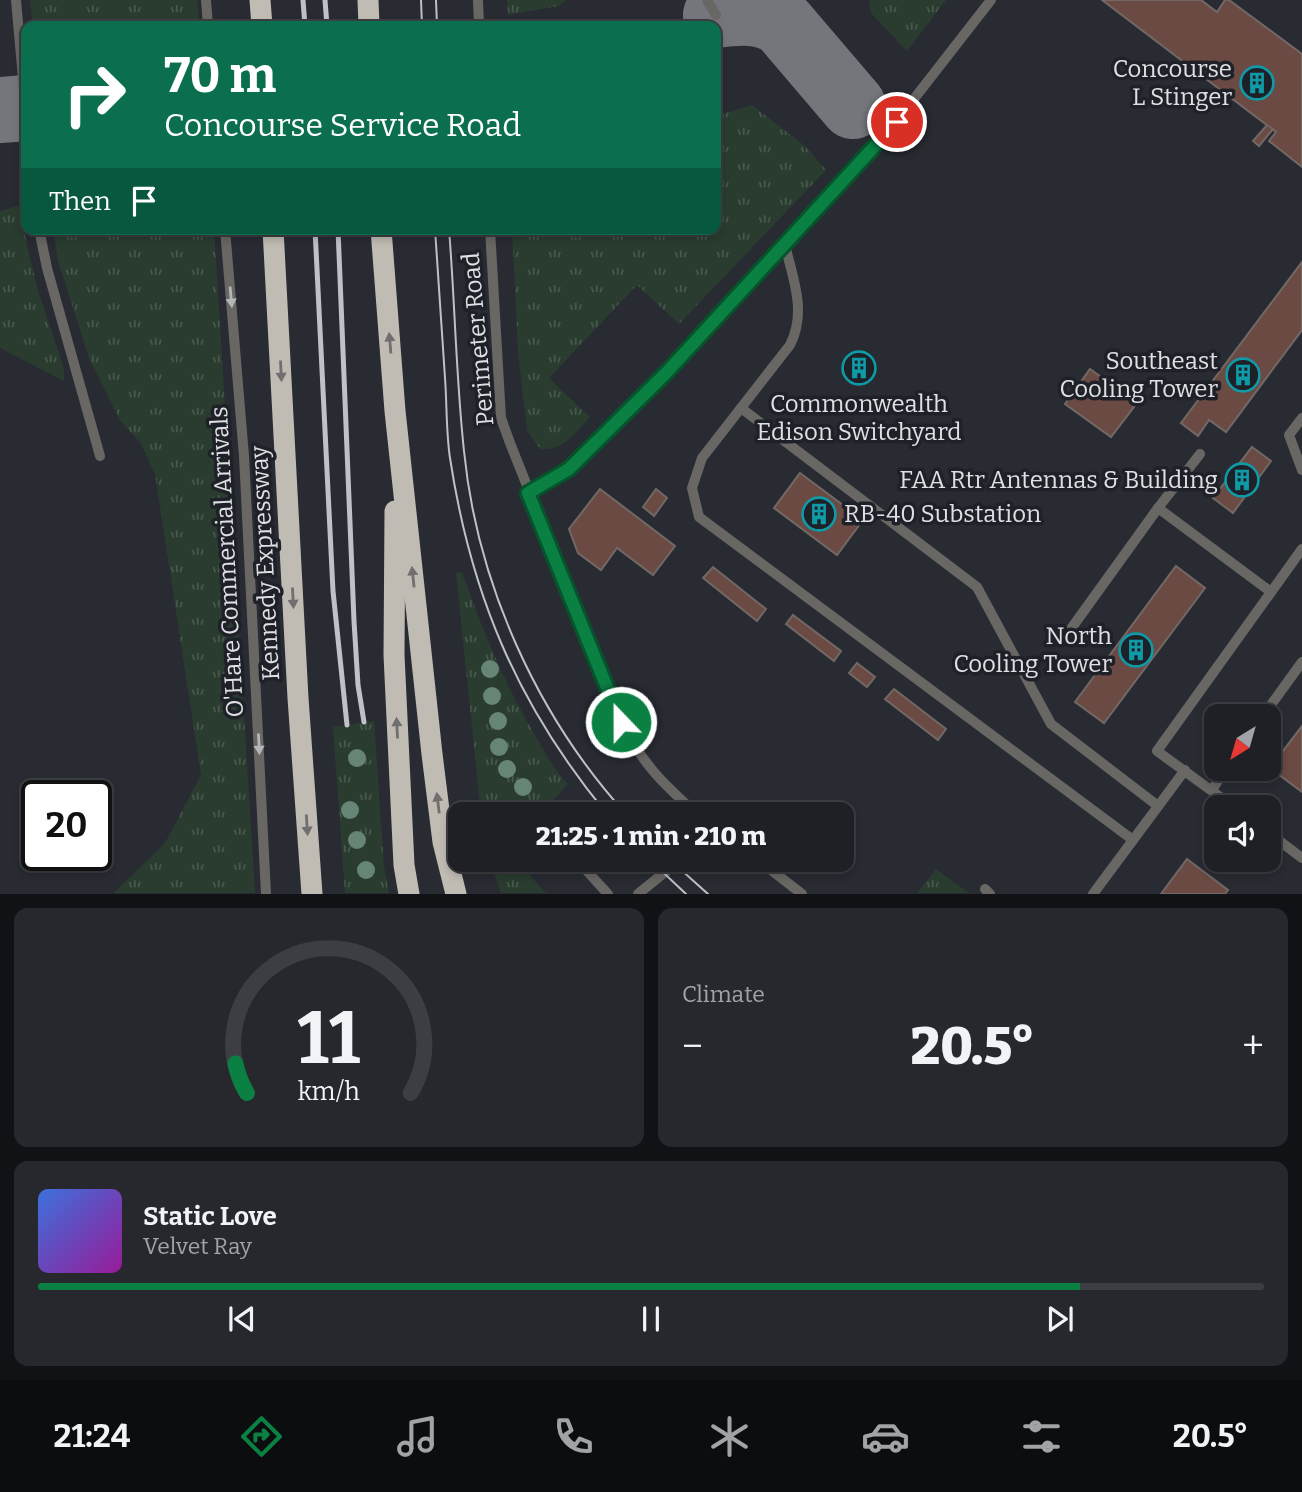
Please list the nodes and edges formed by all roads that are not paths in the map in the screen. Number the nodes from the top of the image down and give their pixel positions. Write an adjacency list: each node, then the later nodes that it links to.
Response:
1 (16, 0): 13 (lane)
2 (206, 0): 9 (lane)
3 (260, 0): 10 (highway)
4 (368, 0): 11 (highway)
5 (478, 0): 12 (lane)
6 (706, 0): 8 (lane)
7 (991, 0): 19 (lane)
8 (716, 15)
9 (208, 21)
10 (262, 21)
11 (369, 21)
12 (479, 21)
13 (21, 56)
14 (40, 235): 24 (lane)
15 (226, 235): 46 (lane, O'Hare Commercial Arrivals, one-way to 46)
16 (273, 235): 47 (highway, Kennedy Expressway, one-way to 47)
17 (381, 235): 21 (highway, one-way to 17)
18 (490, 235): 26 (lane, Perimeter Road)
19 (785, 245): 20 (lane); 26 (lane)
20 (741, 408): 38 (lane); 39 (lane)
21 (396, 411): 48 (highway, one-way to 21); 49 (highway, one-way to 21)
22 (1302, 418): 25 (lane)
23 (1200, 454): 27 (lane)
24 (100, 456)
25 (1302, 470)
26 (528, 493): 37 (lane, Perimeter Road)
27 (1158, 508): 29 (lane); 30 (lane)
28 (1301, 554): 29 (lane)
29 (1271, 592): 33 (lane)
30 (1068, 633)
31 (1302, 662): 32 (lane)
32 (1272, 704)
33 (1185, 770): 35 (lane); 38 (lane)
34 (1218, 781): 35 (lane)
35 (1212, 790): 36 (lane)
36 (1218, 795)
37 (684, 802)
38 (1158, 806): 39 (lane)
39 (1133, 840): 52 (lane)
40 (1281, 842): 41 (lane)
41 (1302, 858)
42 (588, 872): 50 (lane)
43 (661, 872): 51 (lane)
44 (773, 872): 45 (lane)
45 (797, 892)
46 (266, 894)
47 (312, 894)
48 (409, 894)
49 (456, 894)
50 (608, 894)
51 (638, 894)
52 (1093, 894)

